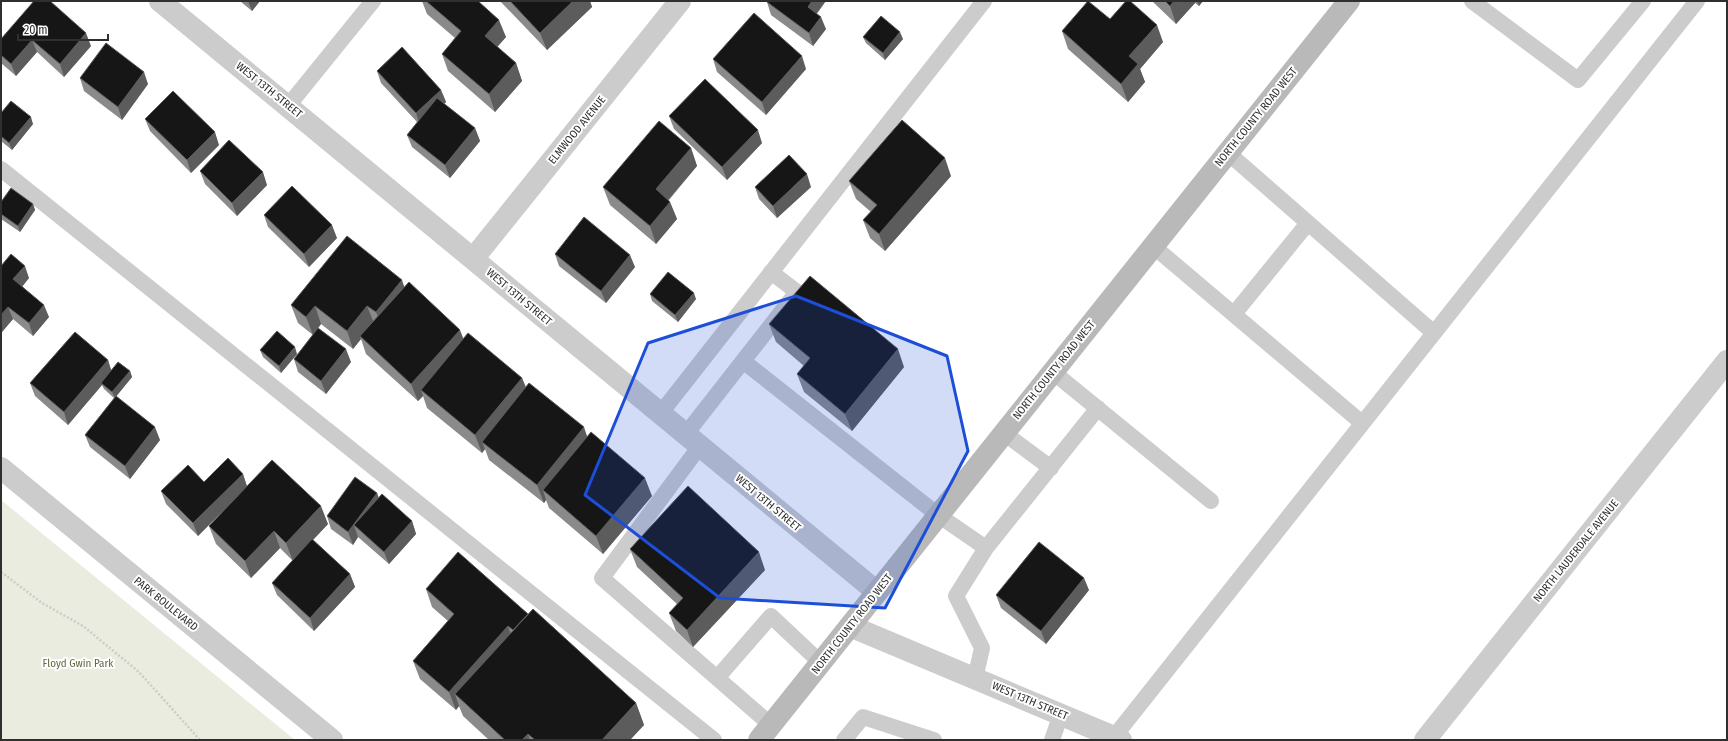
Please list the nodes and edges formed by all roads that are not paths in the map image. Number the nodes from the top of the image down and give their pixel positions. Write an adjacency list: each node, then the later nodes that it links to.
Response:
1 (160, 1): 9 (street, WEST 13TH STREET)
2 (373, 1): 9 (lane)
3 (680, 1): 14 (street, ELMWOOD AVENUE)
4 (984, 1): 15 (lane)
5 (1349, 1): 10 (main road, NORTH COUNTY ROAD WEST)
6 (1472, 1): 7 (lane)
7 (1643, 1)
8 (1697, 1): 17 (lane)
9 (288, 106): 14 (street, WEST 13TH STREET)
10 (1228, 153): 12 (lane); 13 (main road, NORTH COUNTY ROAD WEST)
11 (1, 168): 40 (lane)
12 (1308, 223): 16 (lane); 17 (lane)
13 (1154, 246): 16 (lane); 20 (main road, NORTH COUNTY ROAD WEST)
14 (473, 259): 22 (street, WEST 13TH STREET)
15 (771, 272): 18 (lane); 22 (lane)
16 (1234, 314): 23 (lane)
17 (1434, 332): 23 (lane)
18 (743, 361): 25 (lane); 29 (lane)
19 (1727, 362): 44 (street, NORTH LAUDERDALE AVENUE)
20 (1053, 372): 21 (lane); 24 (main road, NORTH COUNTY ROAD WEST)
21 (1098, 408): 27 (lane); 28 (lane)
22 (660, 414): 25 (street, WEST 13TH STREET)
23 (1362, 423): 38 (lane)
24 (1004, 433): 27 (lane); 29 (main road, NORTH COUNTY ROAD WEST)
25 (693, 440): 31 (street, WEST 13TH STREET); 34 (lane)
26 (1, 468): 39 (street, PARK BOULEVARD)
27 (1051, 468): 30 (lane)
28 (1210, 501)
29 (938, 515): 30 (lane); 31 (main road, NORTH COUNTY ROAD WEST)
30 (986, 548): 35 (lane)
31 (877, 592): 32 (main road, NORTH COUNTY ROAD WEST)
32 (850, 626): 33 (main road, NORTH COUNTY ROAD WEST); 35 (street, WEST 13TH STREET)
33 (821, 663): 34 (lane); 37 (main road, NORTH COUNTY ROAD WEST)
34 (717, 678): 37 (lane)
35 (975, 679): 36 (street, WEST 13TH STREET)
36 (1061, 714): 38 (street, WEST 13TH STREET); 43 (lane)
37 (765, 732)
38 (1117, 738)
39 (332, 740)
40 (714, 740)
41 (844, 740): 42 (lane)
42 (934, 740)
43 (1052, 740)
44 (1425, 740)

